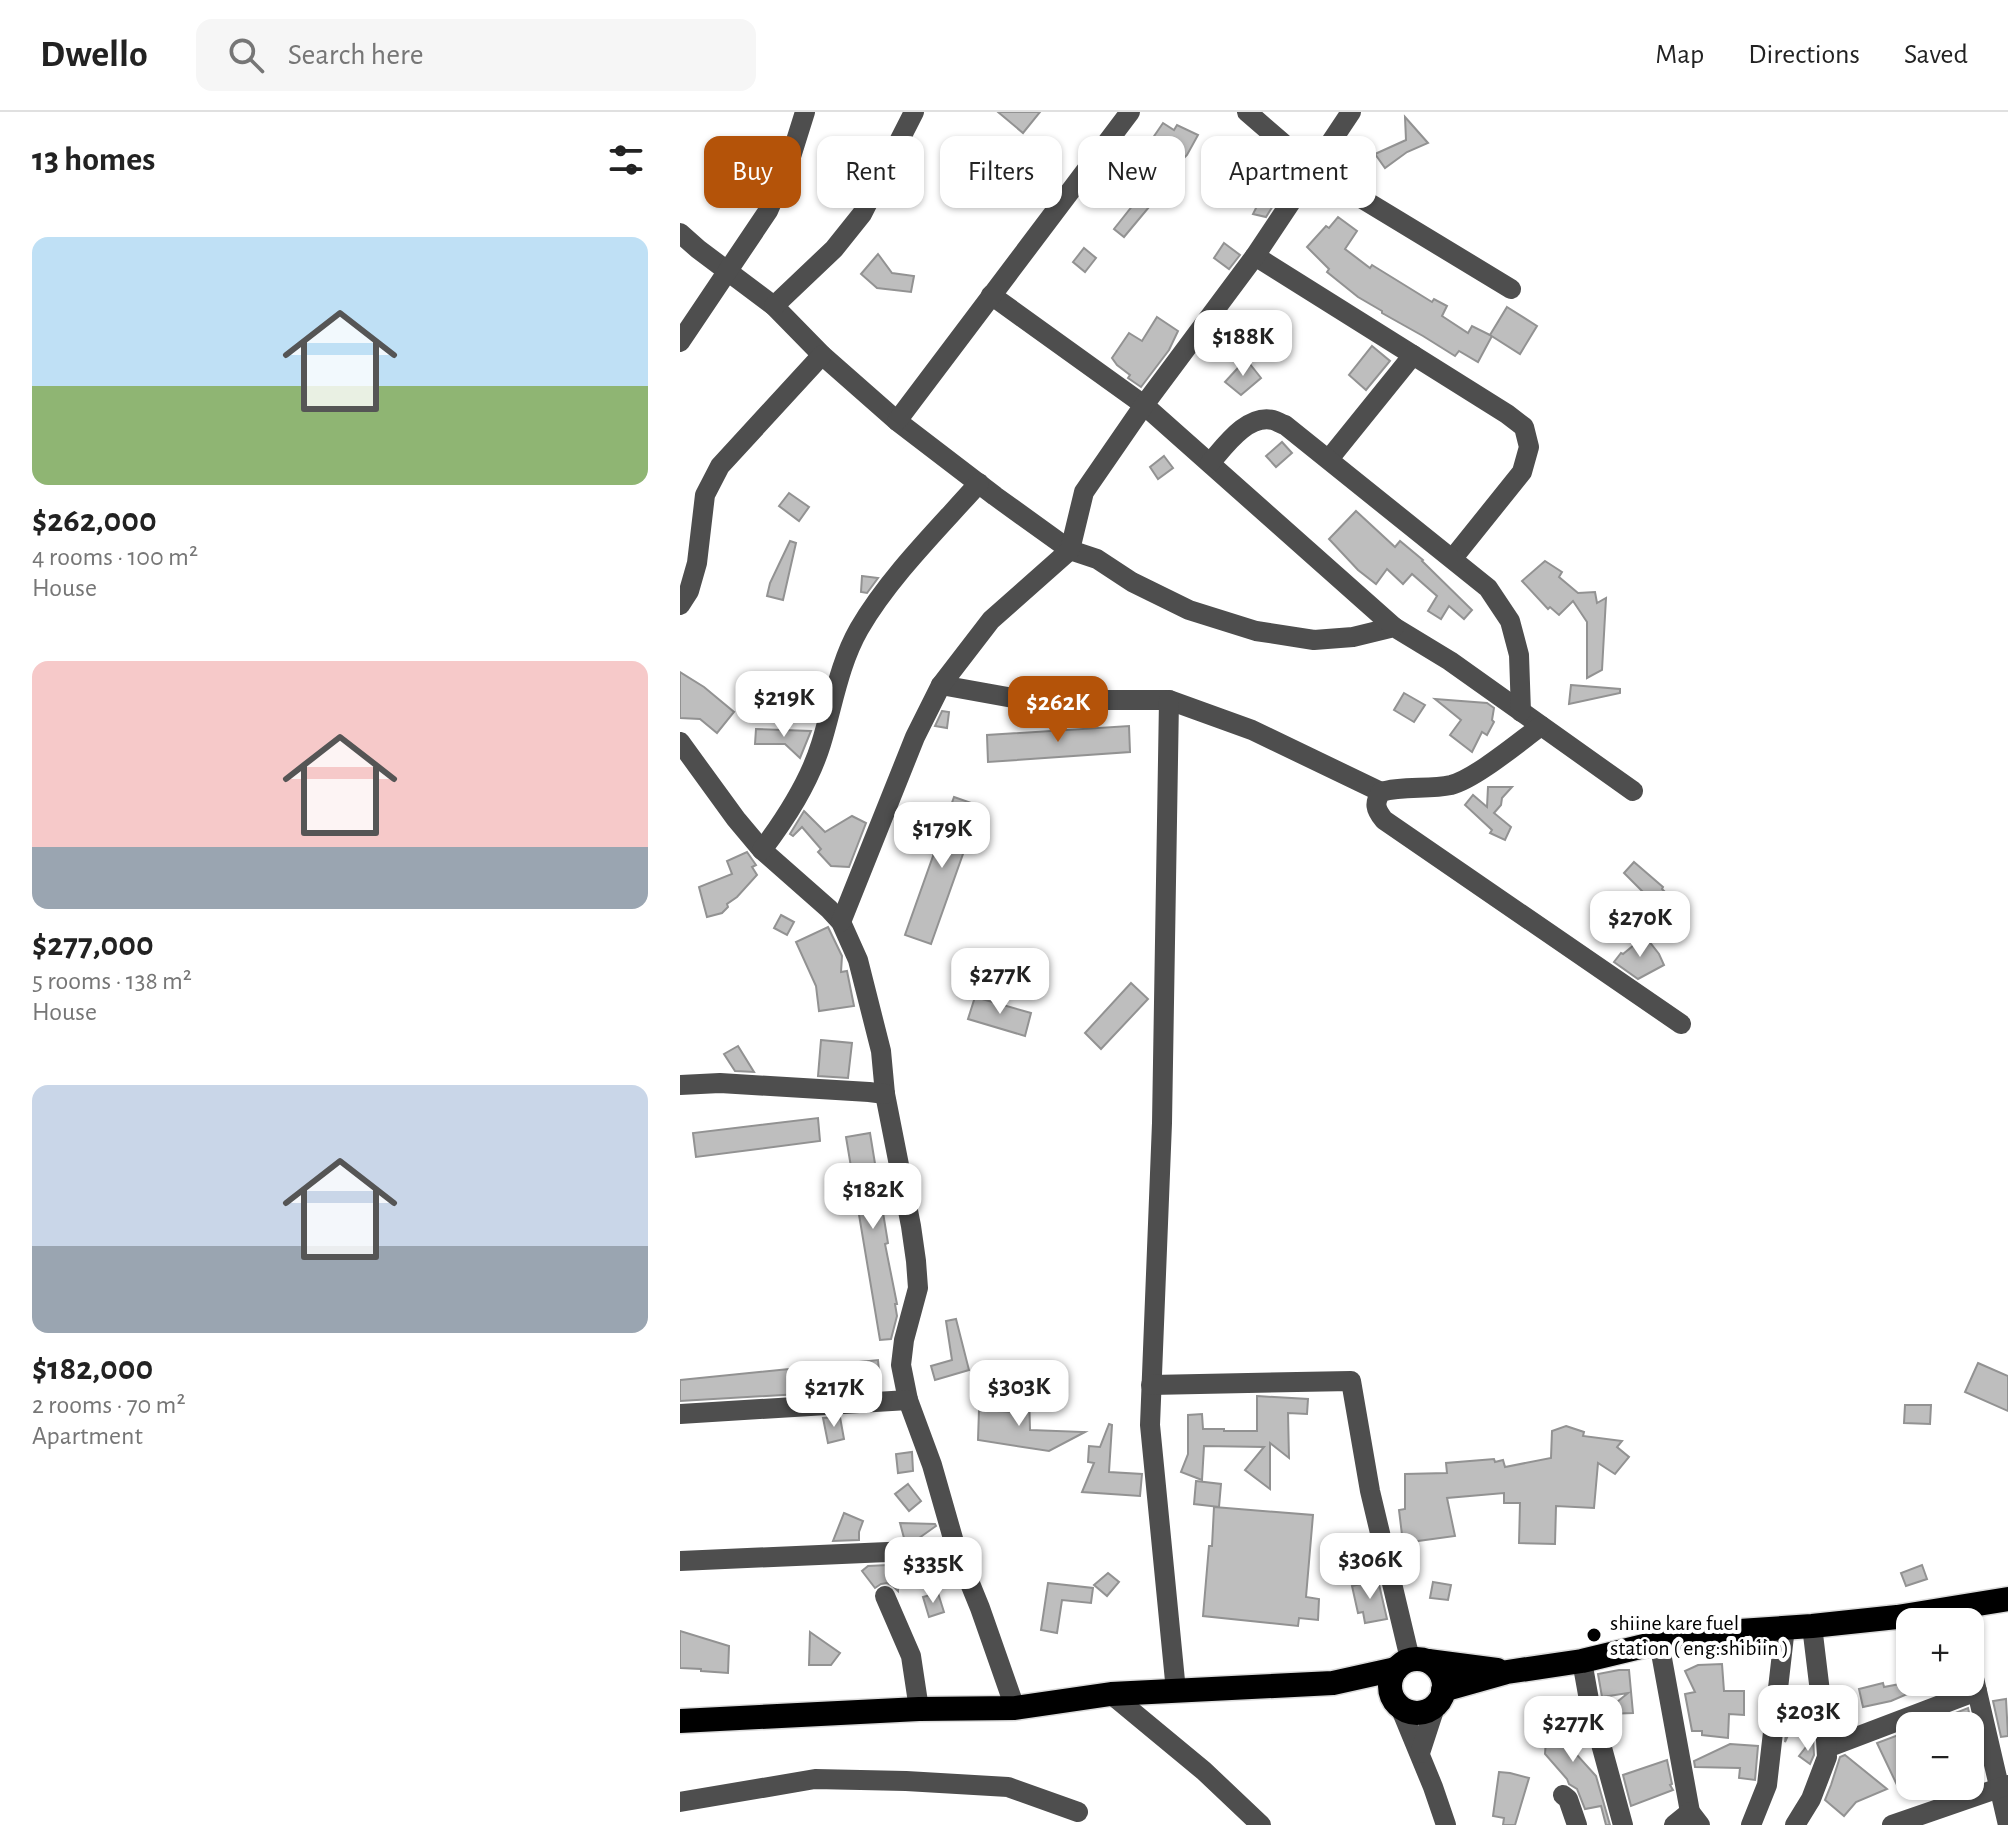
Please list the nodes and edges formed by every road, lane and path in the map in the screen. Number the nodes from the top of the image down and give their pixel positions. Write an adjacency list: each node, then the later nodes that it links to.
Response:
1 (805, 112): 12 (street)
2 (914, 112): 15 (street)
3 (1130, 112): 14 (street)
4 (1247, 112): 6 (street)
5 (1351, 112): 7 (street)
6 (1275, 136)
7 (1335, 136)
8 (1376, 207): 13 (street)
9 (1287, 208): 11 (street)
10 (680, 233): 12 (street)
11 (1255, 256): 18 (street); 19 (street)
12 (728, 271): 15 (street); 16 (street)
13 (1511, 289)
14 (991, 295): 19 (street); 20 (street)
15 (774, 306): 17 (street)
16 (680, 342)
17 (822, 355): 20 (street); 26 (street)
18 (1413, 355): 21 (street); 25 (street)
19 (1144, 405): 22 (street); 24 (street)
20 (897, 421): 23 (street)
21 (1329, 459): 22 (street); 25 (street)
22 (1210, 463): 27 (street)
23 (979, 483): 24 (street); 35 (street)
24 (1070, 550): 27 (street); 28 (street)
25 (1453, 558): 30 (street)
26 (680, 605)
27 (1394, 627): 30 (street)
28 (941, 685): 29 (street); 36 (street)
29 (1169, 700): 34 (street); 40 (street)
30 (1521, 712): 31 (street)
31 (1541, 726): 33 (street); 34 (street)
32 (680, 742): 35 (street)
33 (1633, 791)
34 (1381, 792): 37 (street)
35 (762, 850): 36 (street)
36 (841, 922): 39 (street)
37 (1681, 1024)
38 (680, 1085): 39 (street)
39 (885, 1094): 41 (street)
40 (1151, 1385): 53 (street); 56 (street)
41 (908, 1400): 42 (street); 43 (street)
42 (680, 1414)
43 (956, 1549): 44 (street); 62 (street)
44 (680, 1561)
45 (885, 1596): 63 (street)
46 (2008, 1599): 47 (highway)
47 (1980, 1608)
48 (1896, 1620): 49 (highway)
49 (1812, 1626): 50 (highway); 65 (street)
50 (1785, 1627): 51 (highway); 76 (street)
51 (1659, 1642): 52 (highway); 71 (street)
52 (1582, 1661): 54 (highway); 75 (street)
53 (1411, 1663): 54 (highway); 55 (highway); 60 (highway); 61 (highway)
54 (1507, 1672): 60 (highway)
55 (1333, 1683): 56 (highway); 61 (highway)
56 (1176, 1691): 57 (highway)
57 (1111, 1694): 62 (highway); 72 (street)
58 (1964, 1696): 65 (street)
59 (1978, 1696): 67 (street)
60 (1440, 1697): 61 (highway); 66 (street)
61 (1398, 1704): 66 (street)
62 (1015, 1708): 63 (highway)
63 (919, 1709): 64 (highway)
64 (680, 1721)
65 (1827, 1748): 77 (street)
66 (1420, 1753): 73 (street)
67 (2004, 1786): 78 (street); 79 (street)
68 (1563, 1795): 74 (street)
69 (680, 1802): 70 (street)
70 (1078, 1812)
71 (1688, 1821)
72 (1261, 1825)
73 (1446, 1825)
74 (1577, 1825)
75 (1623, 1825)
76 (1751, 1825)
77 (1795, 1825)
78 (1892, 1825)
79 (2008, 1825)

